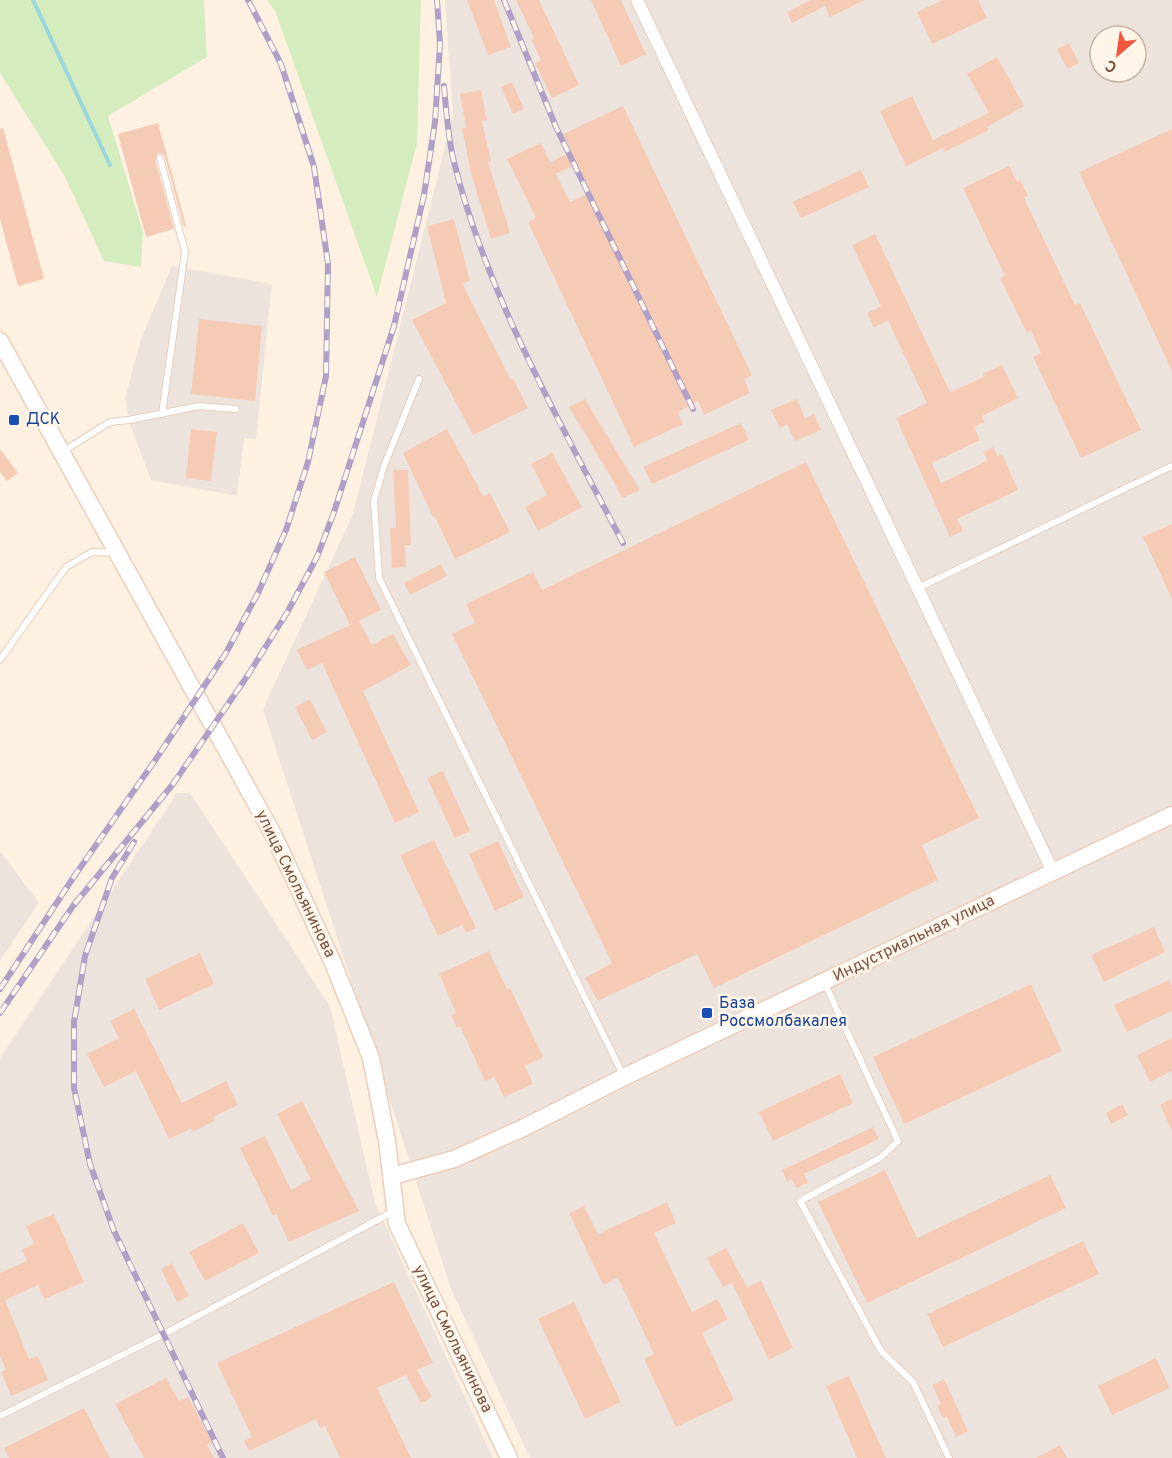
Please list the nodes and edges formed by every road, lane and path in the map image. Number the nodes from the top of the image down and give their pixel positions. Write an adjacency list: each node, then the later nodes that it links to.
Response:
1 (637, 0): 10 (street)
2 (160, 158): 6 (lane)
3 (0, 341): 7 (street, улица Смольянинова)
4 (419, 379): 15 (lane)
5 (237, 409): 6 (lane)
6 (162, 414): 7 (lane)
7 (62, 453): 9 (street, улица Смольянинова)
8 (1172, 466): 10 (lane)
9 (116, 553): 11 (lane); 16 (street, улица Смольянинова)
10 (918, 589): 13 (street)
11 (0, 660)
12 (1172, 815): 13 (street, Индустриальная улица)
13 (1053, 872): 14 (street, Индустриальная улица)
14 (824, 982): 15 (street, Индустриальная улица); 20 (lane)
15 (624, 1077): 16 (street, Индустриальная улица)
16 (392, 1176): 17 (street, улица Смольянинова)
17 (395, 1210): 18 (lane); 19 (street, улица Смольянинова)
18 (0, 1416)
19 (509, 1458)
20 (949, 1458)

